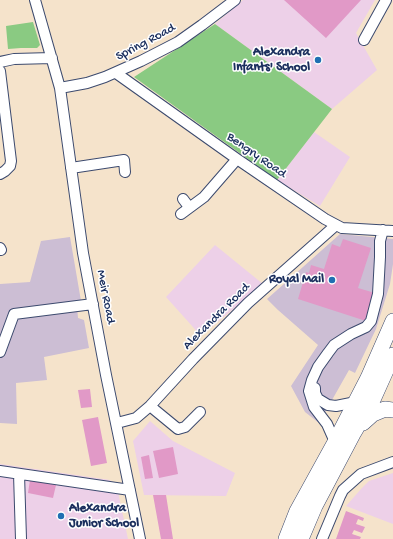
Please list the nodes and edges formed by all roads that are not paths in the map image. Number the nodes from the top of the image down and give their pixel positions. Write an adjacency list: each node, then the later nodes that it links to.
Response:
1 (35, 0): 5 (street, Meir Road)
2 (235, 0): 8 (street, Spring Road)
3 (386, 0): 4 (street)
4 (364, 40)
5 (52, 58): 6 (street); 9 (street, Meir Road)
6 (0, 62)
7 (0, 71): 13 (street)
8 (116, 73): 9 (street, Spring Road); 10 (street, Bengry Road)
9 (60, 88): 11 (street, Meir Road)
10 (237, 159): 14 (street); 15 (street, Bengry Road)
11 (71, 168): 12 (street); 17 (street, Meir Road)
12 (125, 172)
13 (0, 174)
14 (184, 207)
15 (336, 225): 16 (street, Bengry Road); 23 (street, Alexandra Road)
16 (388, 231): 19 (street)
17 (93, 304): 20 (street); 26 (street, Meir Road)
18 (393, 322): 22 (highway)
19 (358, 331): 22 (street); 28 (street)
20 (0, 352)
21 (393, 355): 27 (highway)
22 (356, 402): 28 (highway)
23 (150, 406): 25 (street); 26 (street, Alexandra Road)
24 (393, 410): 27 (highway)
25 (200, 412)
26 (117, 422): 32 (street, Meir Road)
27 (353, 434): 36 (highway)
28 (335, 442): 35 (highway)
29 (393, 462): 37 (street)
30 (0, 471): 31 (street)
31 (19, 474): 32 (street); 33 (street)
32 (130, 490): 34 (street, Meir Road)
33 (21, 539)
34 (140, 539)
35 (286, 539)
36 (300, 539)
37 (322, 539)

